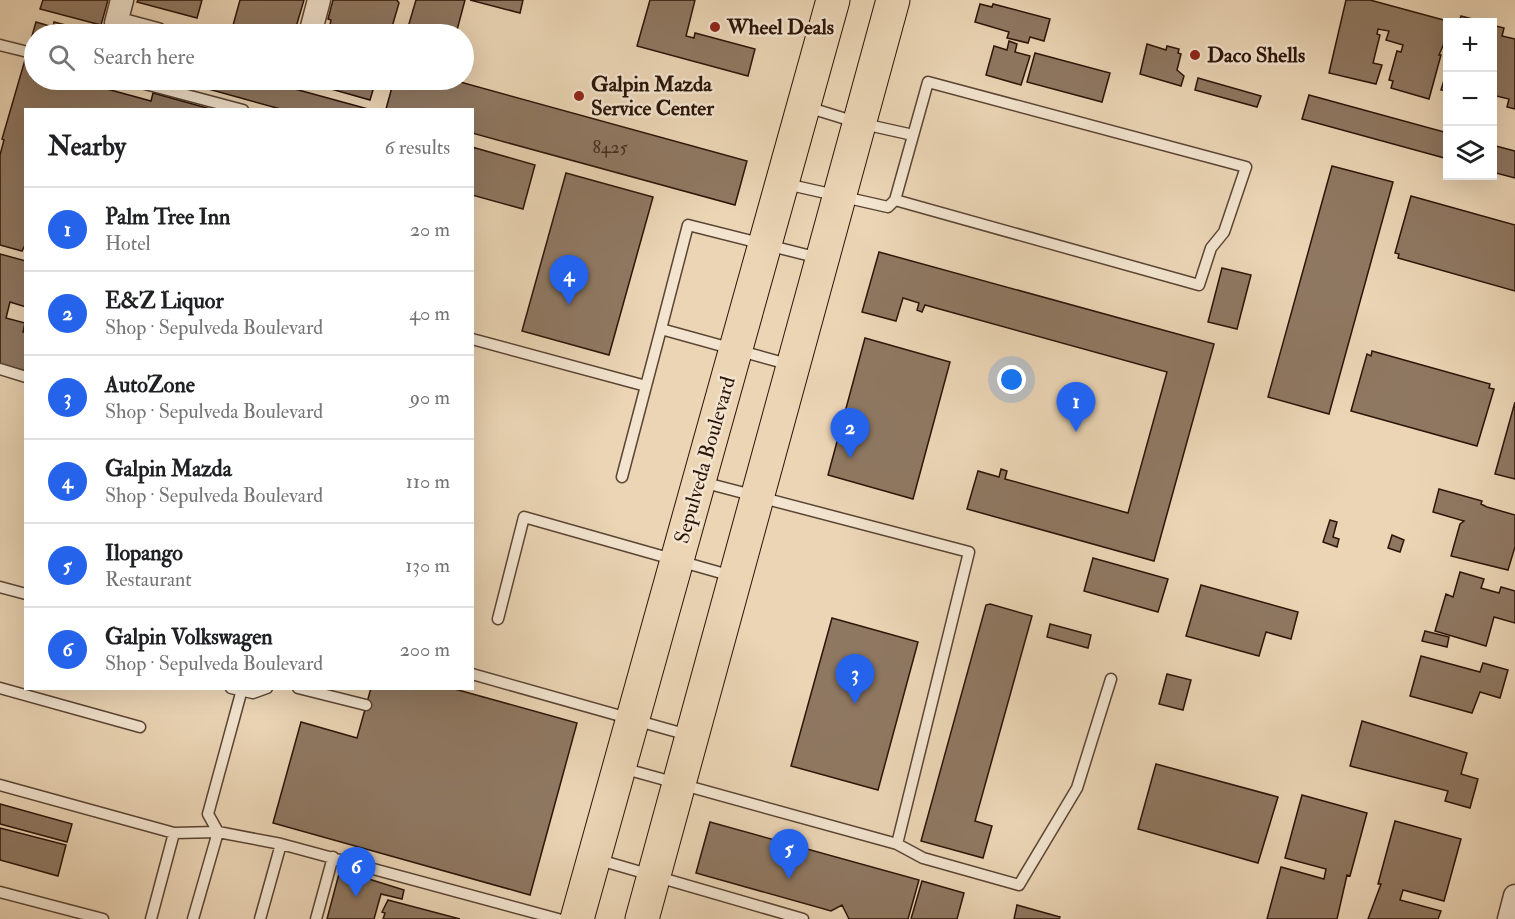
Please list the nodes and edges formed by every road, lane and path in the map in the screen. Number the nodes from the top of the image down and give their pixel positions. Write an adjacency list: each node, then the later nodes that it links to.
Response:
1 (122, 0): 5 (street)
2 (319, 0): 6 (street)
3 (833, 0): 10 (main road, Sepulveda Boulevard)
4 (893, 0): 12 (main road)
5 (116, 24)
6 (313, 24)
7 (0, 45): 8 (lane)
8 (24, 51)
9 (168, 90): 11 (lane)
10 (804, 106): 12 (lane); 14 (main road, Sepulveda Boulevard)
11 (235, 108)
12 (860, 123): 13 (lane); 15 (main road)
13 (913, 135): 16 (lane); 16 (lane)
14 (782, 183): 15 (lane); 17 (main road, Sepulveda Boulevard)
15 (839, 197): 16 (lane); 18 (main road)
16 (895, 200)
17 (765, 244): 18 (lane); 19 (lane); 21 (main road, Sepulveda Boulevard)
18 (822, 259): 22 (main road)
19 (661, 329): 21 (lane); 25 (lane)
20 (474, 340): 25 (lane)
21 (736, 348): 22 (lane); 27 (main road, Sepulveda Boulevard)
22 (793, 366): 28 (main road)
23 (0, 369): 24 (lane)
24 (24, 376)
25 (646, 386): 26 (lane)
26 (622, 477)
27 (699, 481): 28 (lane); 29 (main road, Sepulveda Boulevard)
28 (757, 496): 30 (main road); 50 (lane)
29 (677, 560): 30 (lane); 33 (lane); 41 (main road, Sepulveda Boulevard)
30 (735, 577): 43 (main road)
31 (0, 587): 32 (lane)
32 (24, 593)
33 (498, 619)
34 (474, 675): 41 (lane)
35 (1111, 680): 50 (lane)
36 (0, 688): 42 (lane)
37 (262, 690): 39 (lane)
38 (306, 690): 40 (lane)
39 (236, 691): 47 (lane)
40 (366, 705)
41 (633, 719): 43 (lane); 44 (main road, Sepulveda Boulevard)
42 (140, 727)
43 (691, 736): 45 (main road)
44 (619, 767): 45 (lane); 52 (main road, Sepulveda Boulevard)
45 (678, 784): 50 (lane); 53 (main road)
46 (0, 785): 48 (lane)
47 (218, 832): 48 (lane); 49 (lane); 58 (lane)
48 (174, 833): 57 (lane)
49 (281, 844): 51 (lane); 59 (lane)
50 (897, 844)
51 (333, 857): 60 (lane); 61 (lane)
52 (594, 859): 53 (lane); 62 (main road, Sepulveda Boulevard)
53 (654, 876): 63 (main road); 64 (lane)
54 (0, 892): 56 (lane)
55 (1515, 896): 65 (street)
56 (103, 919)
57 (151, 919)
58 (193, 919)
59 (260, 919)
60 (316, 919)
61 (558, 919)
62 (577, 919)
63 (642, 919)
64 (803, 919)
65 (1509, 919)

